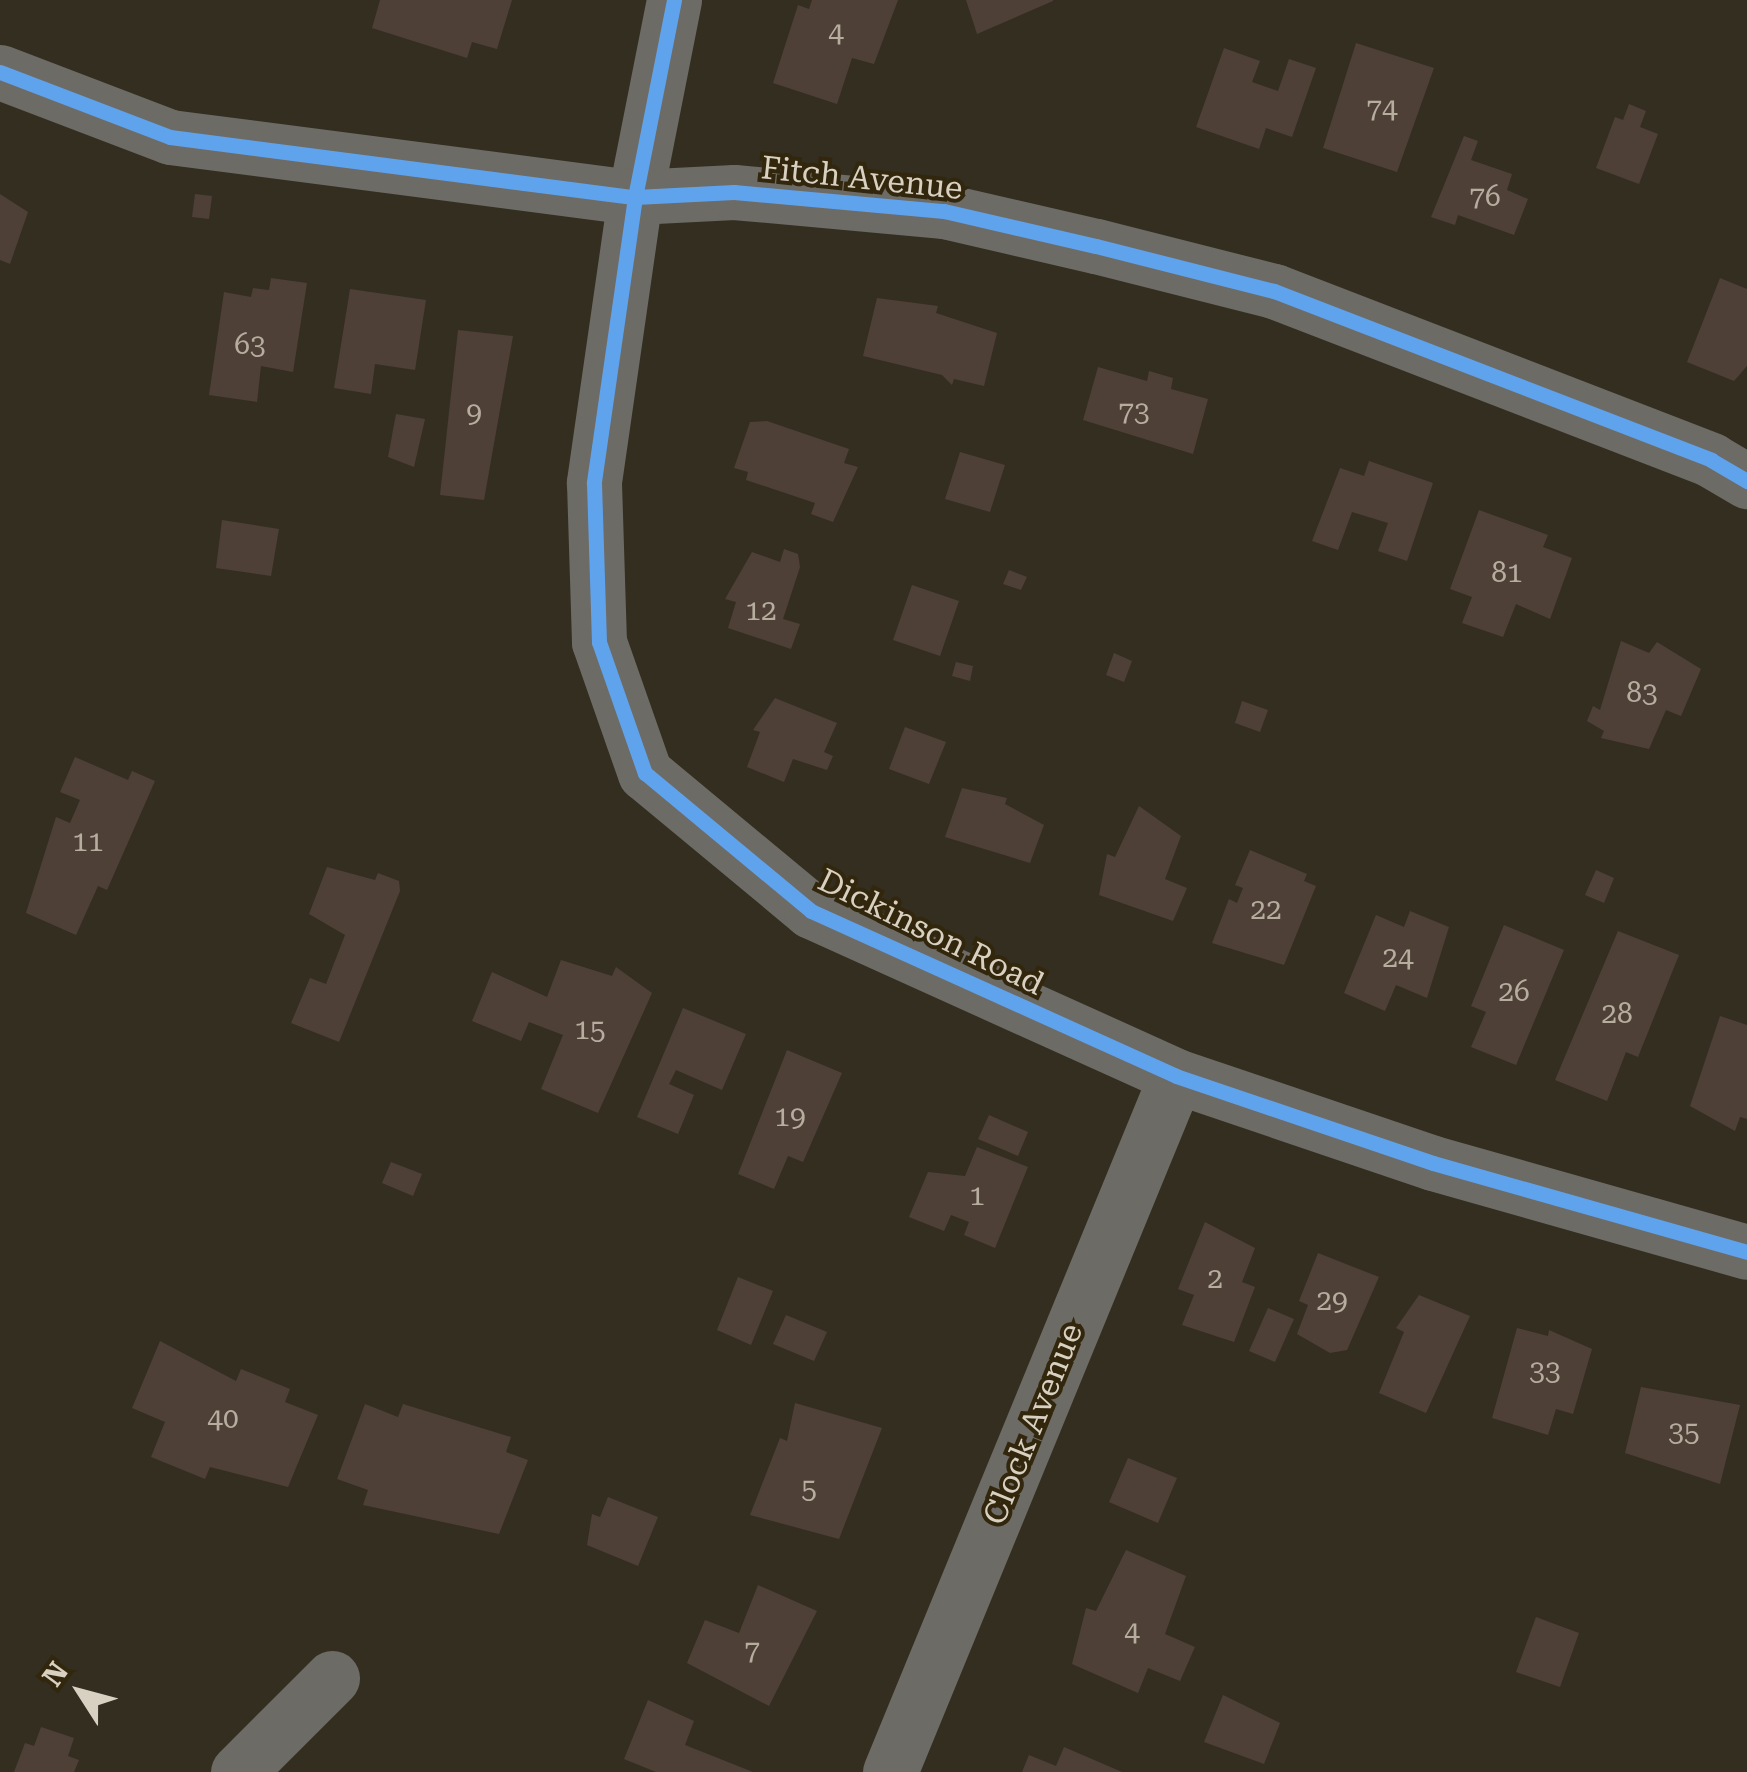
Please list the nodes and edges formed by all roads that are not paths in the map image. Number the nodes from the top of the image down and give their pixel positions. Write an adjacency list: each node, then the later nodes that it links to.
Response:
1 (674, 0): 3 (street, Dickinson Road)
2 (0, 72): 3 (street, Fitch Avenue)
3 (635, 196): 4 (street, Fitch Avenue); 5 (street, Dickinson Road)
4 (1747, 481)
5 (1176, 1076): 6 (street, Dickinson Road); 9 (street, Clock Avenue)
6 (1747, 1252)
7 (332, 1678): 8 (street)
8 (238, 1772)
9 (890, 1772)

